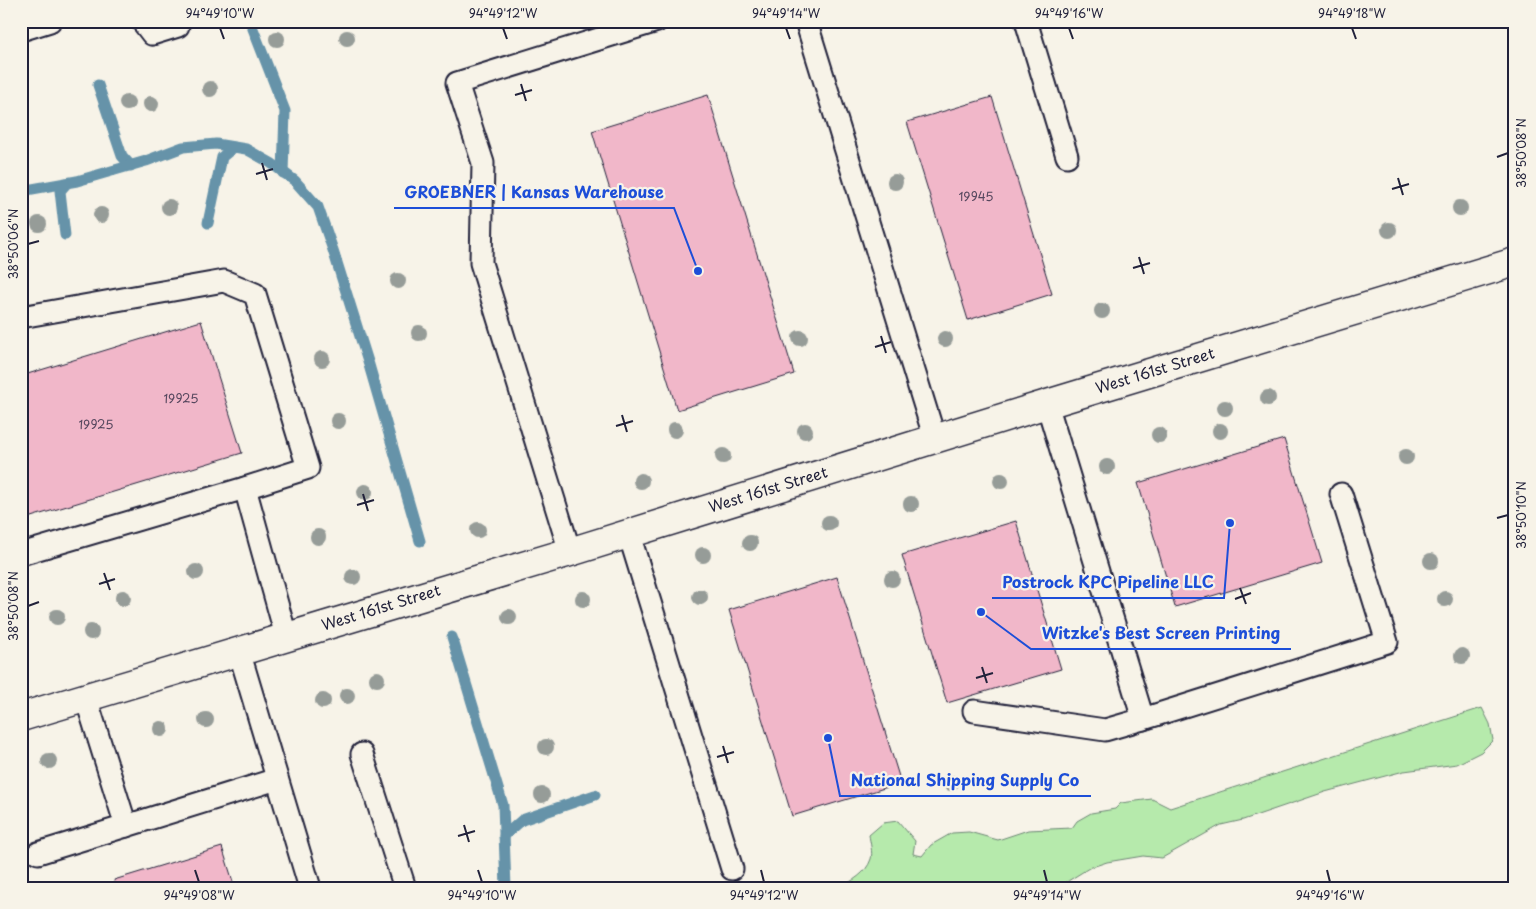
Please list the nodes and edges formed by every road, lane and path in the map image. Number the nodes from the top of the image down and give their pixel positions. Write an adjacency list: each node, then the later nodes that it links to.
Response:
1 (50, 21): 7 (lane)
2 (142, 21): 6 (lane)
3 (657, 21): 16 (lane)
4 (806, 21): 12 (lane)
5 (1026, 21): 8 (lane)
6 (178, 26)
7 (21, 30)
8 (1067, 156)
9 (1515, 262): 11 (street, West 161st Street)
10 (21, 317): 13 (lane)
11 (1047, 404): 12 (street, West 161st Street); 23 (lane)
12 (935, 439): 15 (street, West 161st Street)
13 (245, 488): 17 (lane); 18 (lane)
14 (1341, 494): 23 (lane)
15 (629, 534): 16 (street, West 161st Street); 28 (lane)
16 (570, 552): 18 (street, West 161st Street)
17 (21, 554)
18 (286, 636): 19 (street, West 161st Street)
19 (239, 651): 20 (street, West 161st Street); 25 (lane)
20 (86, 698): 22 (street, West 161st Street); 26 (lane)
21 (974, 711): 23 (lane)
22 (21, 717)
23 (1144, 719)
24 (362, 754): 30 (lane)
25 (277, 779): 26 (lane); 29 (lane)
26 (126, 826): 27 (lane)
27 (38, 853)
28 (732, 869)
29 (310, 888)
30 (405, 888)

